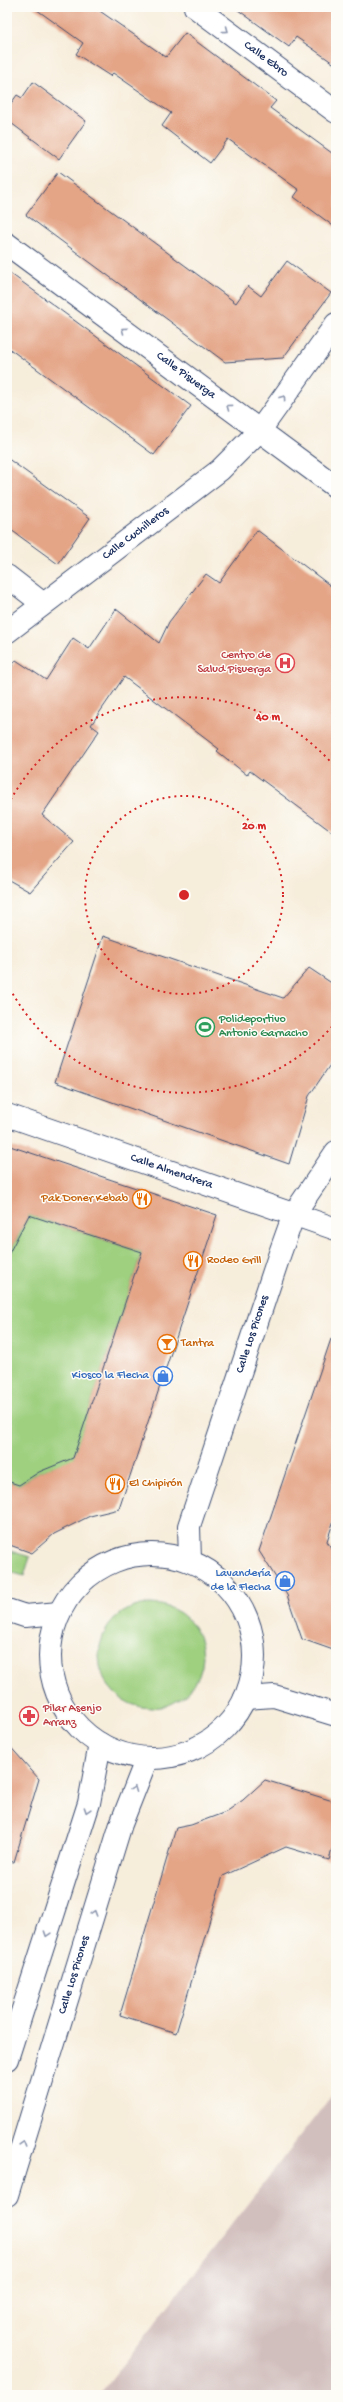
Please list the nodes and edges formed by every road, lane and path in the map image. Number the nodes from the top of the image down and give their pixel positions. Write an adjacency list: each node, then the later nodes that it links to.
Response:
1 (195, 7): 2 (street, Calle Ebro, one-way to 2)
2 (336, 112)
3 (7, 244): 5 (street, Calle Pisuerga, one-way to 3)
4 (336, 324): 5 (street, one-way to 4)
5 (260, 430): 6 (street, Calle Pisuerga); 8 (street, Calle Cuchilleros)
6 (336, 487)
7 (7, 576): 8 (street)
8 (42, 603): 9 (street, Calle Cuchilleros)
9 (7, 632)
10 (7, 1116): 12 (street, Calle Almendrera)
11 (336, 1152): 12 (street, Calle Los Picones)
12 (294, 1214): 13 (street, Calle Almendrera); 14 (street, Calle Los Picones)
13 (336, 1229)
14 (189, 1526): 15 (street, Calle Los Picones); 16 (street, Calle Los Picones)
15 (164, 1554): 16 (street); 18 (street)
16 (190, 1561): 20 (street)
17 (16, 1613): 18 (street); 19 (street)
18 (59, 1613): 19 (street)
19 (51, 1639): 24 (street)
20 (252, 1672): 21 (street); 22 (street)
21 (274, 1696): 22 (street); 23 (street)
22 (244, 1698): 25 (street)
23 (336, 1715)
24 (100, 1744): 25 (street); 26 (street, one-way to 26)
25 (147, 1758): 27 (street, Calle Los Picones, one-way to 25)
26 (7, 2057)
27 (7, 2195)

